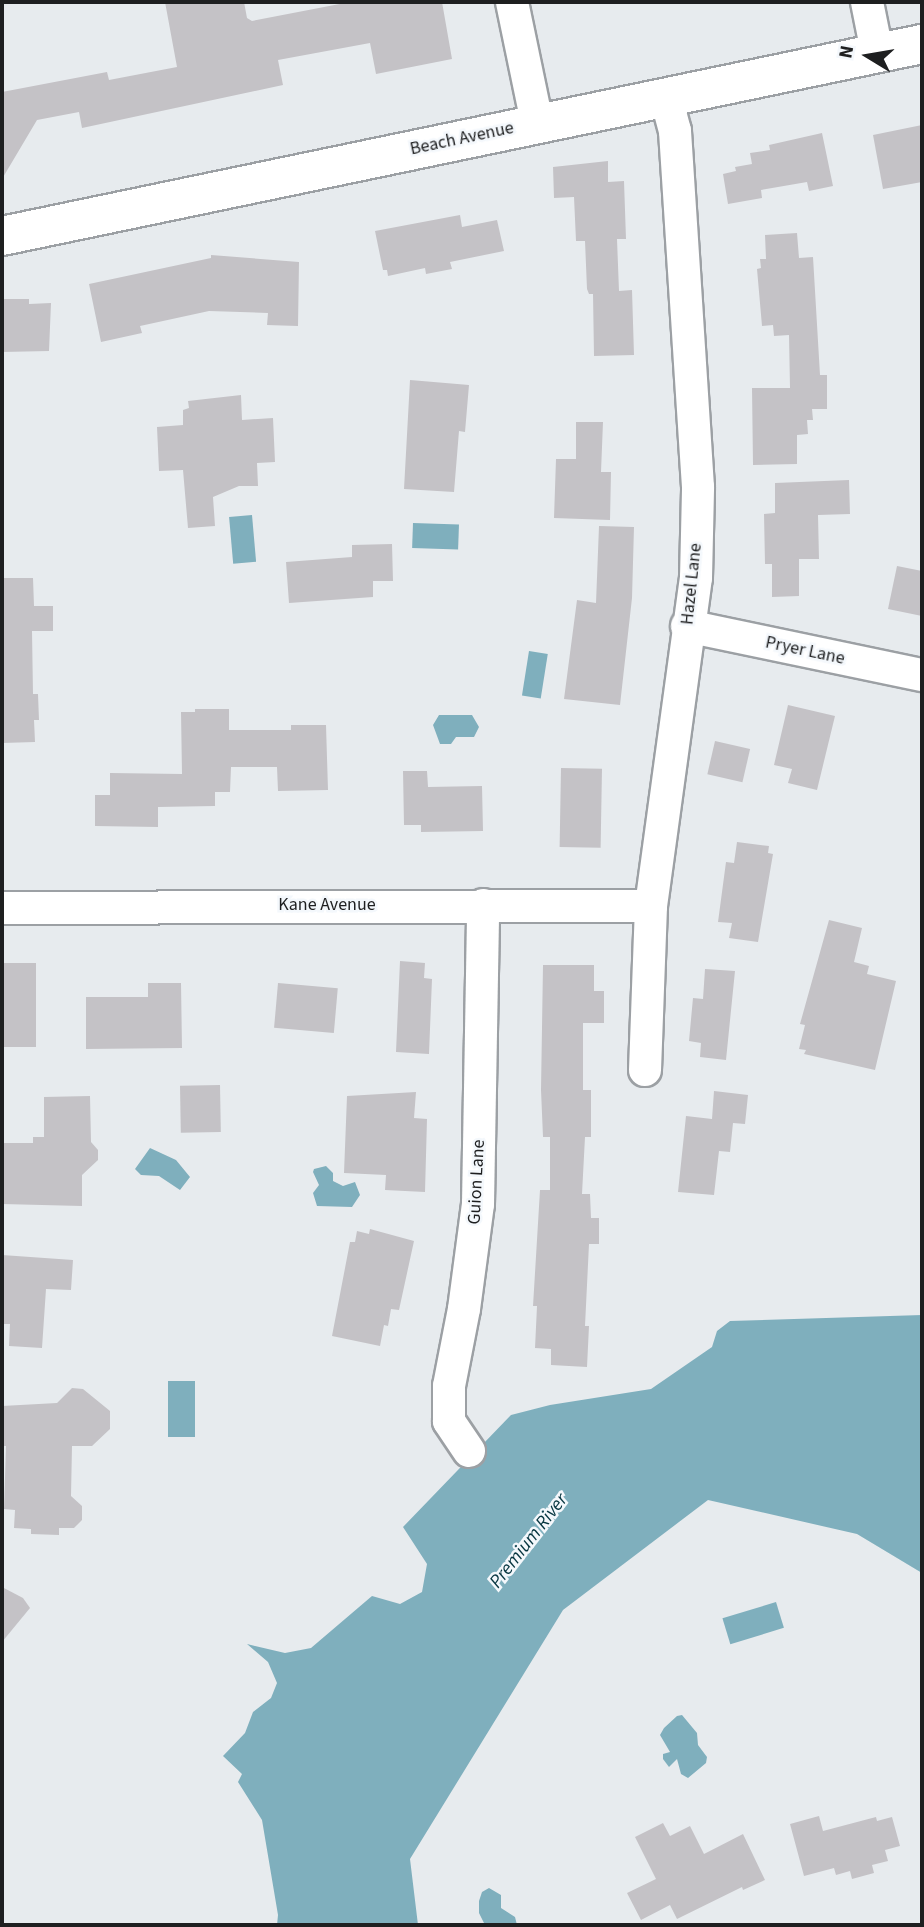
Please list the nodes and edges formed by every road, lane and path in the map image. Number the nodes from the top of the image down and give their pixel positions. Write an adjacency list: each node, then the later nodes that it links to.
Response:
1 (512, 2): 6 (street)
2 (867, 2): 4 (street)
3 (922, 44): 4 (street, Beach Avenue)
4 (877, 52): 5 (street, Beach Avenue)
5 (666, 97): 6 (street, Beach Avenue); 8 (street, Hazel Lane)
6 (537, 123): 7 (street, Beach Avenue)
7 (2, 236)
8 (687, 626): 9 (street, Pryer Lane); 11 (street, Hazel Lane)
9 (922, 675)
10 (483, 905): 11 (street, Kane Avenue); 12 (street, Kane Avenue); 14 (street, Guion Lane)
11 (651, 906): 13 (street, Hazel Lane)
12 (2, 908)
13 (645, 1070)
14 (469, 1451)

